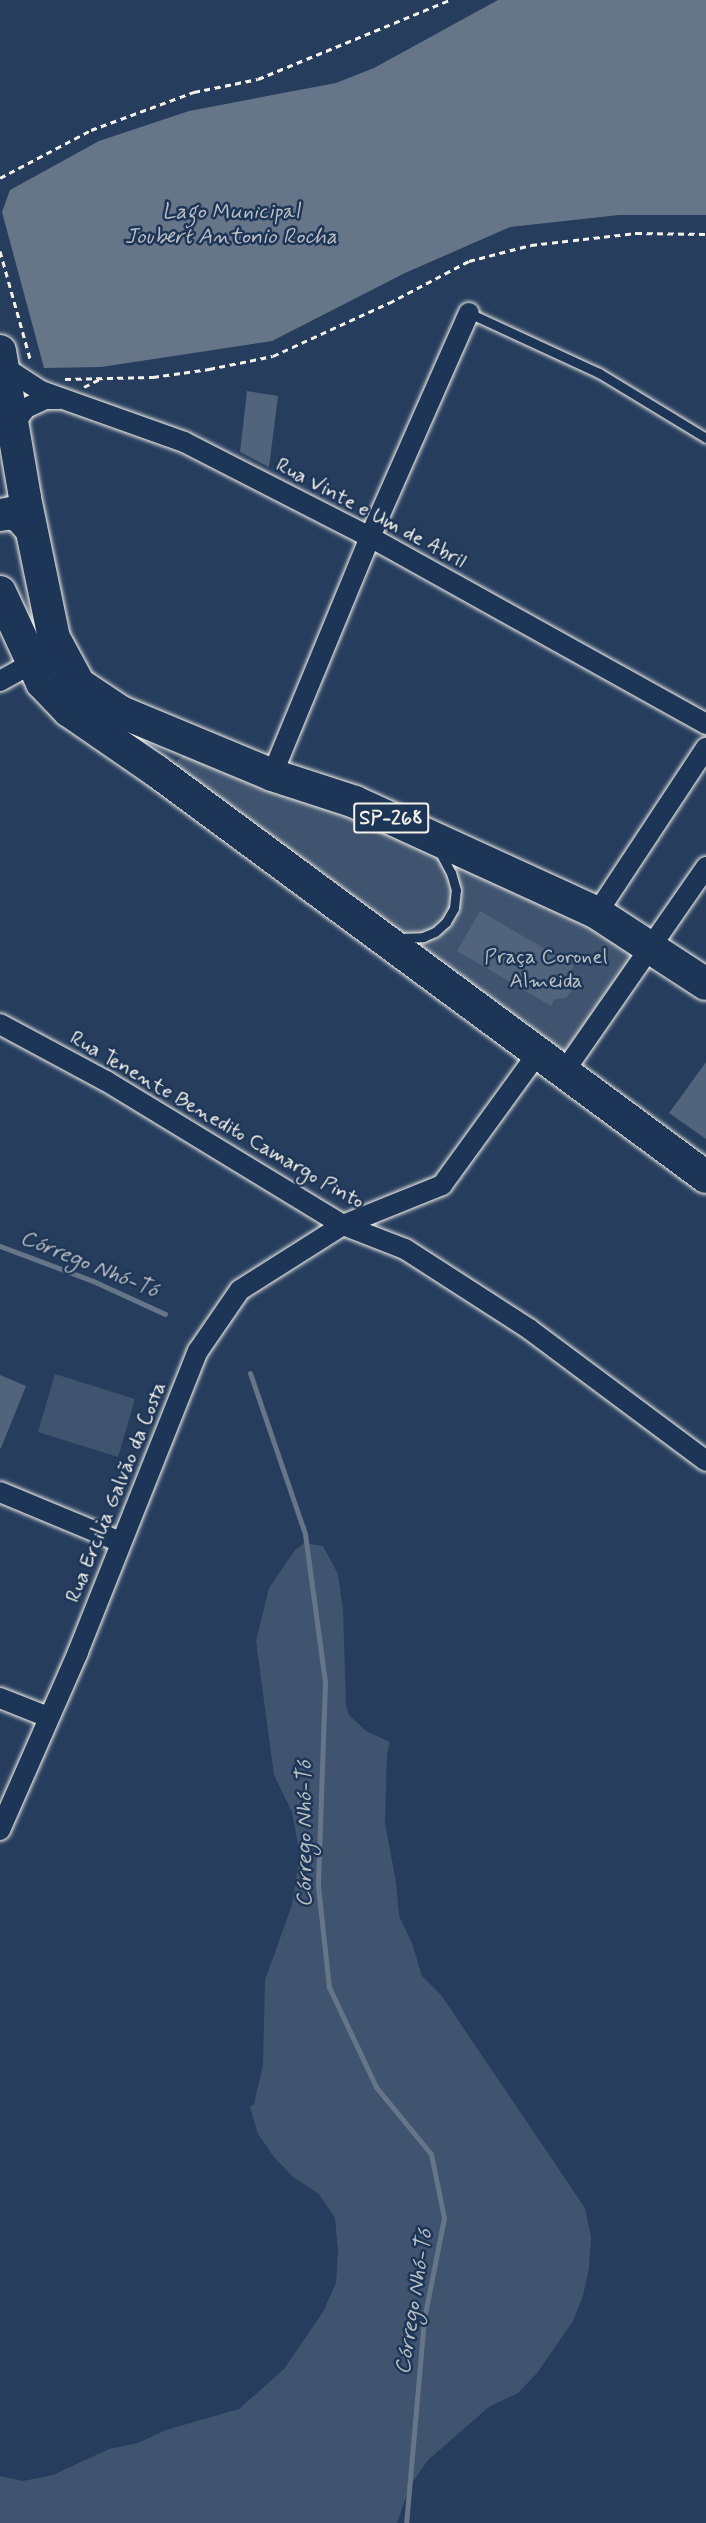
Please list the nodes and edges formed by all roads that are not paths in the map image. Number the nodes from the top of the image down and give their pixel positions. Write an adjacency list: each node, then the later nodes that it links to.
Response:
1 (469, 313): 5 (lane); 8 (street)
2 (12, 361): 3 (street, Rua Vinte e Um de Abril); 4 (main road, SP-268)
3 (61, 399): 4 (street); 8 (street, Rua Vinte e Um de Abril)
4 (7, 435): 7 (main road, SP-268)
5 (706, 438)
6 (0, 515): 7 (main road)
7 (31, 529): 14 (main road, SP-268)
8 (370, 537): 12 (street, Rua Vinte e Um de Abril); 14 (street)
9 (0, 592): 10 (main road)
10 (32, 664): 11 (street); 18 (main road)
11 (0, 681)
12 (706, 724)
13 (706, 748): 17 (street)
14 (272, 775): 15 (main road, SP-268)
15 (425, 833): 17 (main road, SP-268); 18 (lane)
16 (706, 867): 19 (street)
17 (597, 913): 19 (main road, SP-268)
18 (374, 932): 22 (main road)
19 (651, 947): 20 (main road, SP-268); 23 (street)
20 (706, 984)
21 (0, 1024): 25 (street, Rua Tenente Benedito Camargo Pinto)
22 (538, 1053): 23 (main road); 25 (street, Rua Ercilia Galvão da Costa)
23 (563, 1073): 24 (main road)
24 (706, 1177)
25 (343, 1224): 26 (street, Rua Tenente Benedito Camargo Pinto); 28 (street, Rua Ercilia Galvão da Costa)
26 (706, 1461)
27 (0, 1492): 28 (street)
28 (120, 1542): 30 (street, Rua Ercilia Galvão da Costa)
29 (0, 1698): 30 (street)
30 (48, 1717): 31 (street, Rua Ercilia Galvão da Costa)
31 (0, 1830)

